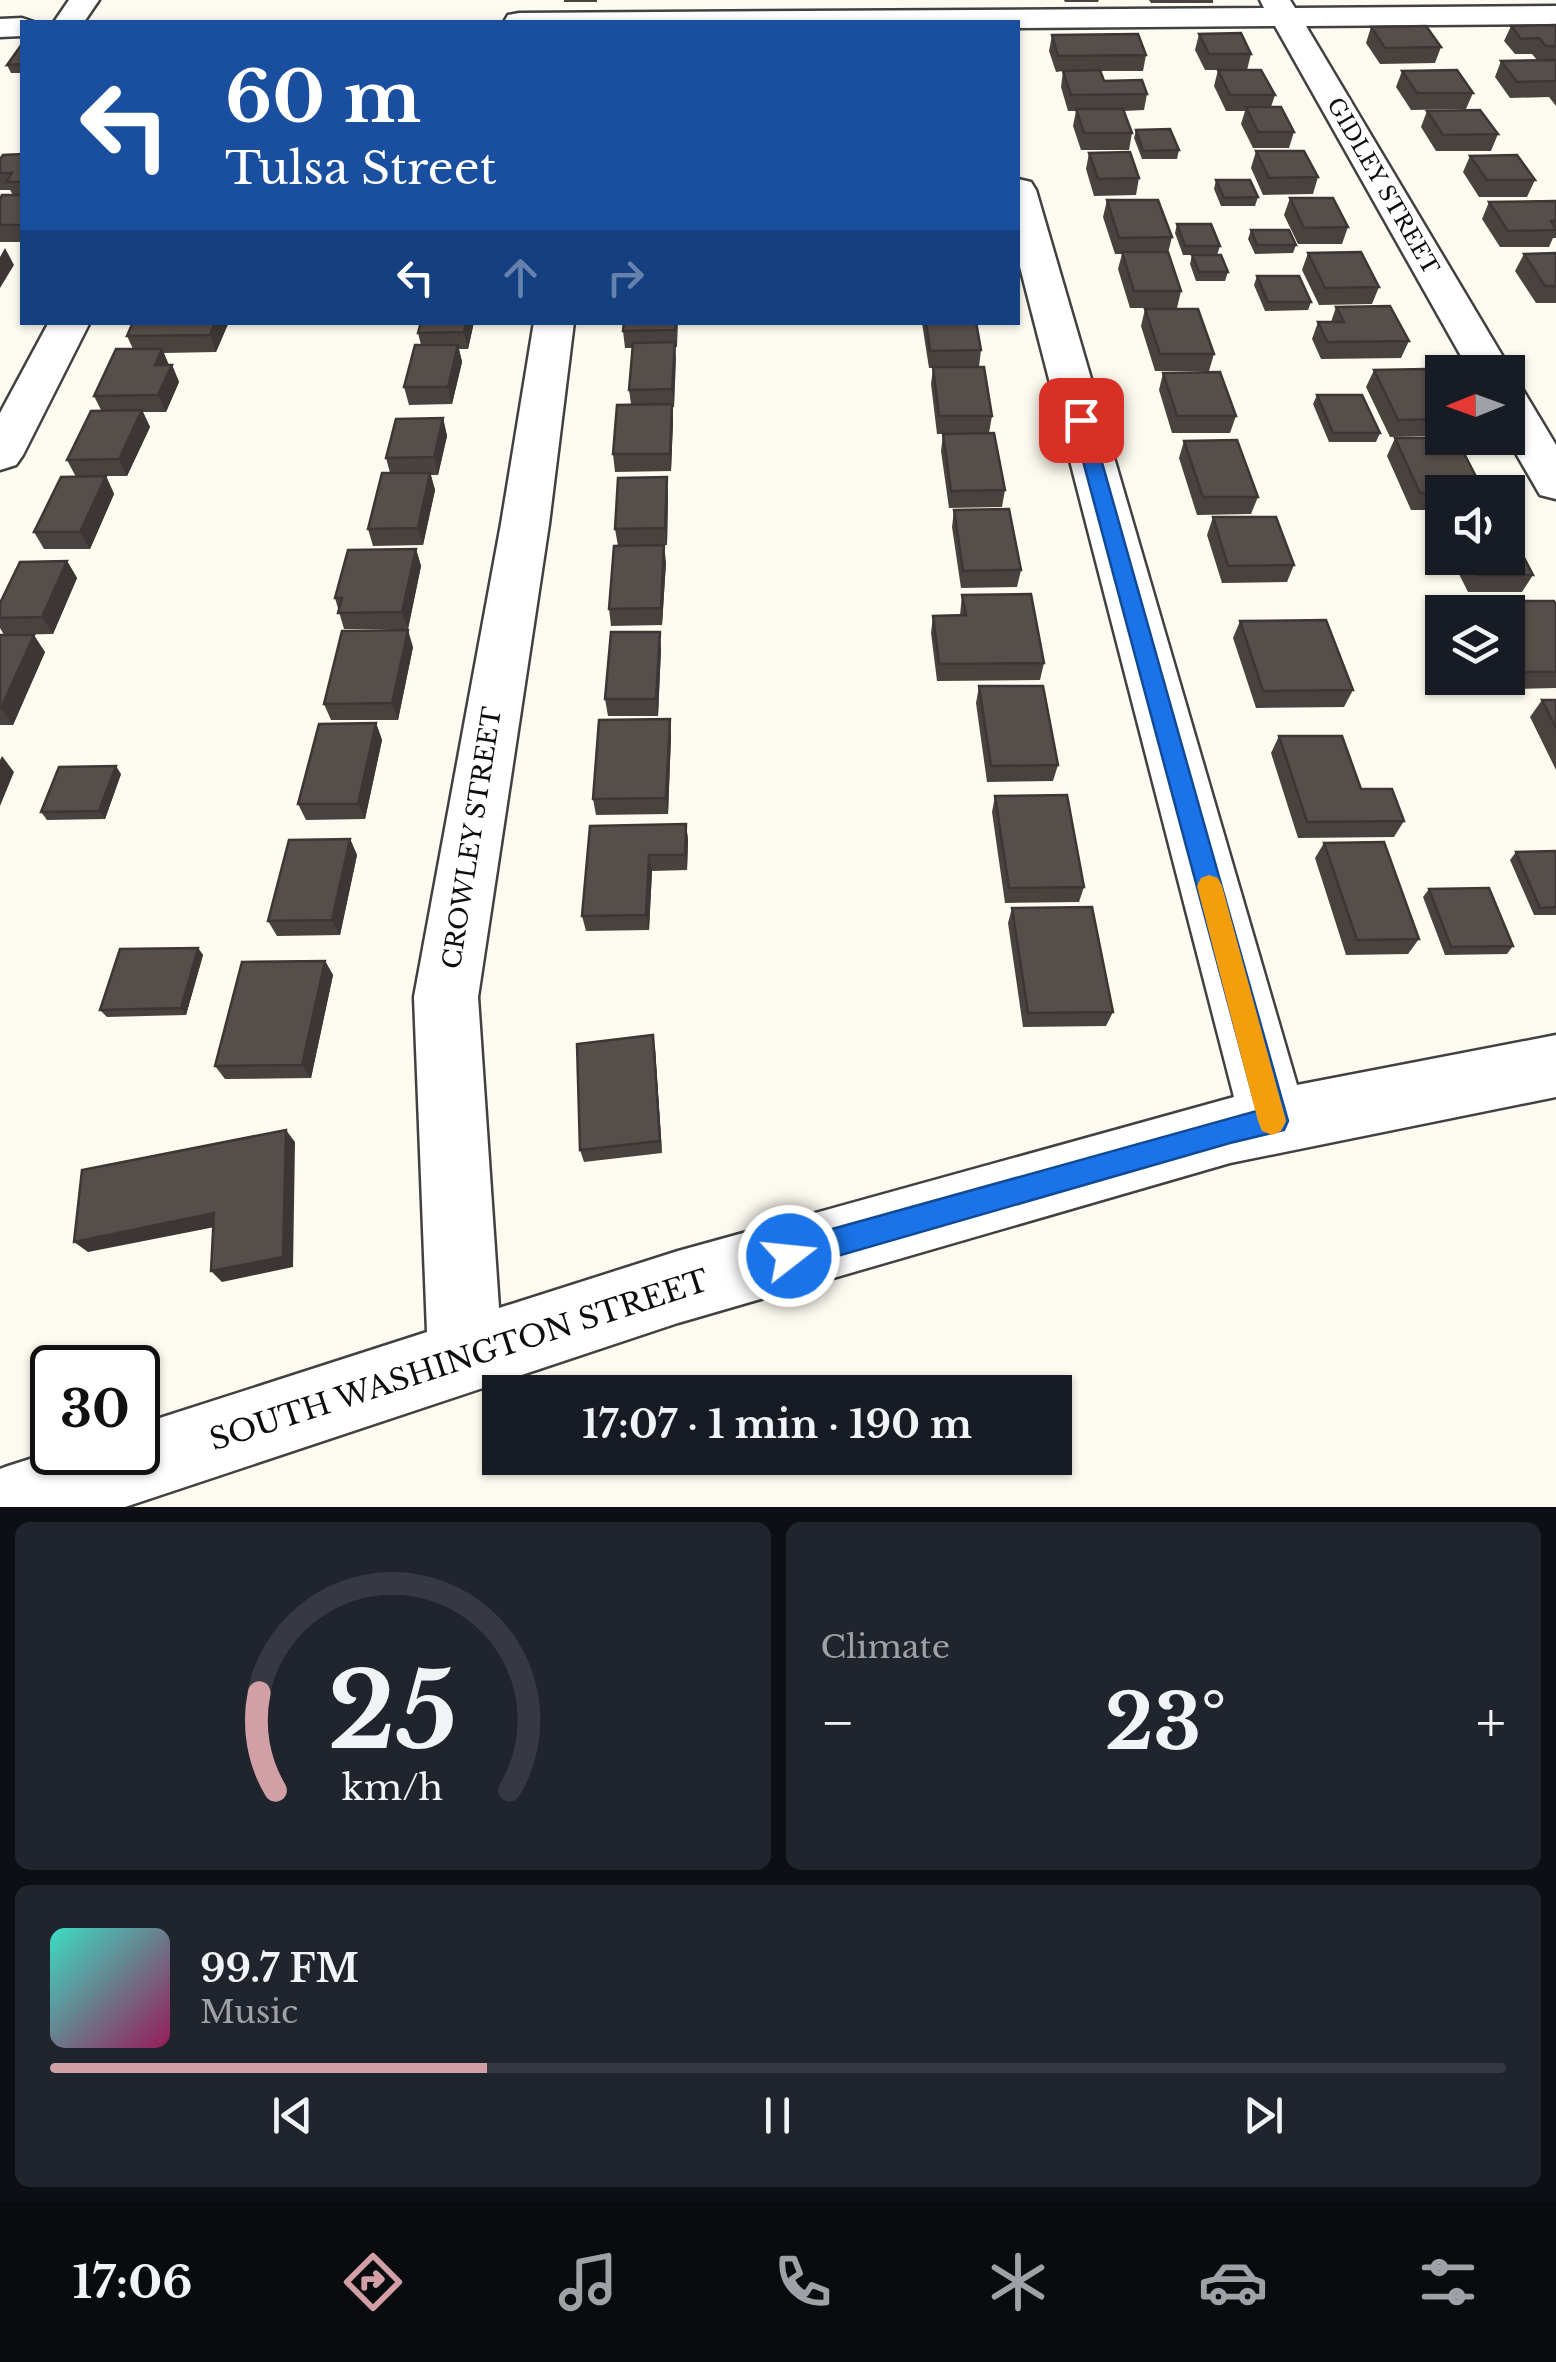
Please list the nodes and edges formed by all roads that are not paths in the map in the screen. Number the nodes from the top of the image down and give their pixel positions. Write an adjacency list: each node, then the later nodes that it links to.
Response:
1 (1280, 8): 3 (street); 4 (street); 9 (street, GIDLEY STREET)
2 (657, 10): 3 (street); 5 (street)
3 (972, 14)
4 (1556, 15)
5 (608, 20)
6 (1020, 197): 14 (street)
7 (68, 325): 11 (street)
8 (554, 325): 15 (street, CROWLEY STREET)
9 (1481, 355)
10 (1525, 430): 12 (street)
11 (0, 455)
12 (1556, 484)
13 (1556, 1066): 14 (street, SOUTH WASHINGTON STREET)
14 (1274, 1121): 15 (street, SOUTH WASHINGTON STREET)
15 (464, 1357): 16 (street, SOUTH WASHINGTON STREET)
16 (5, 1507)

